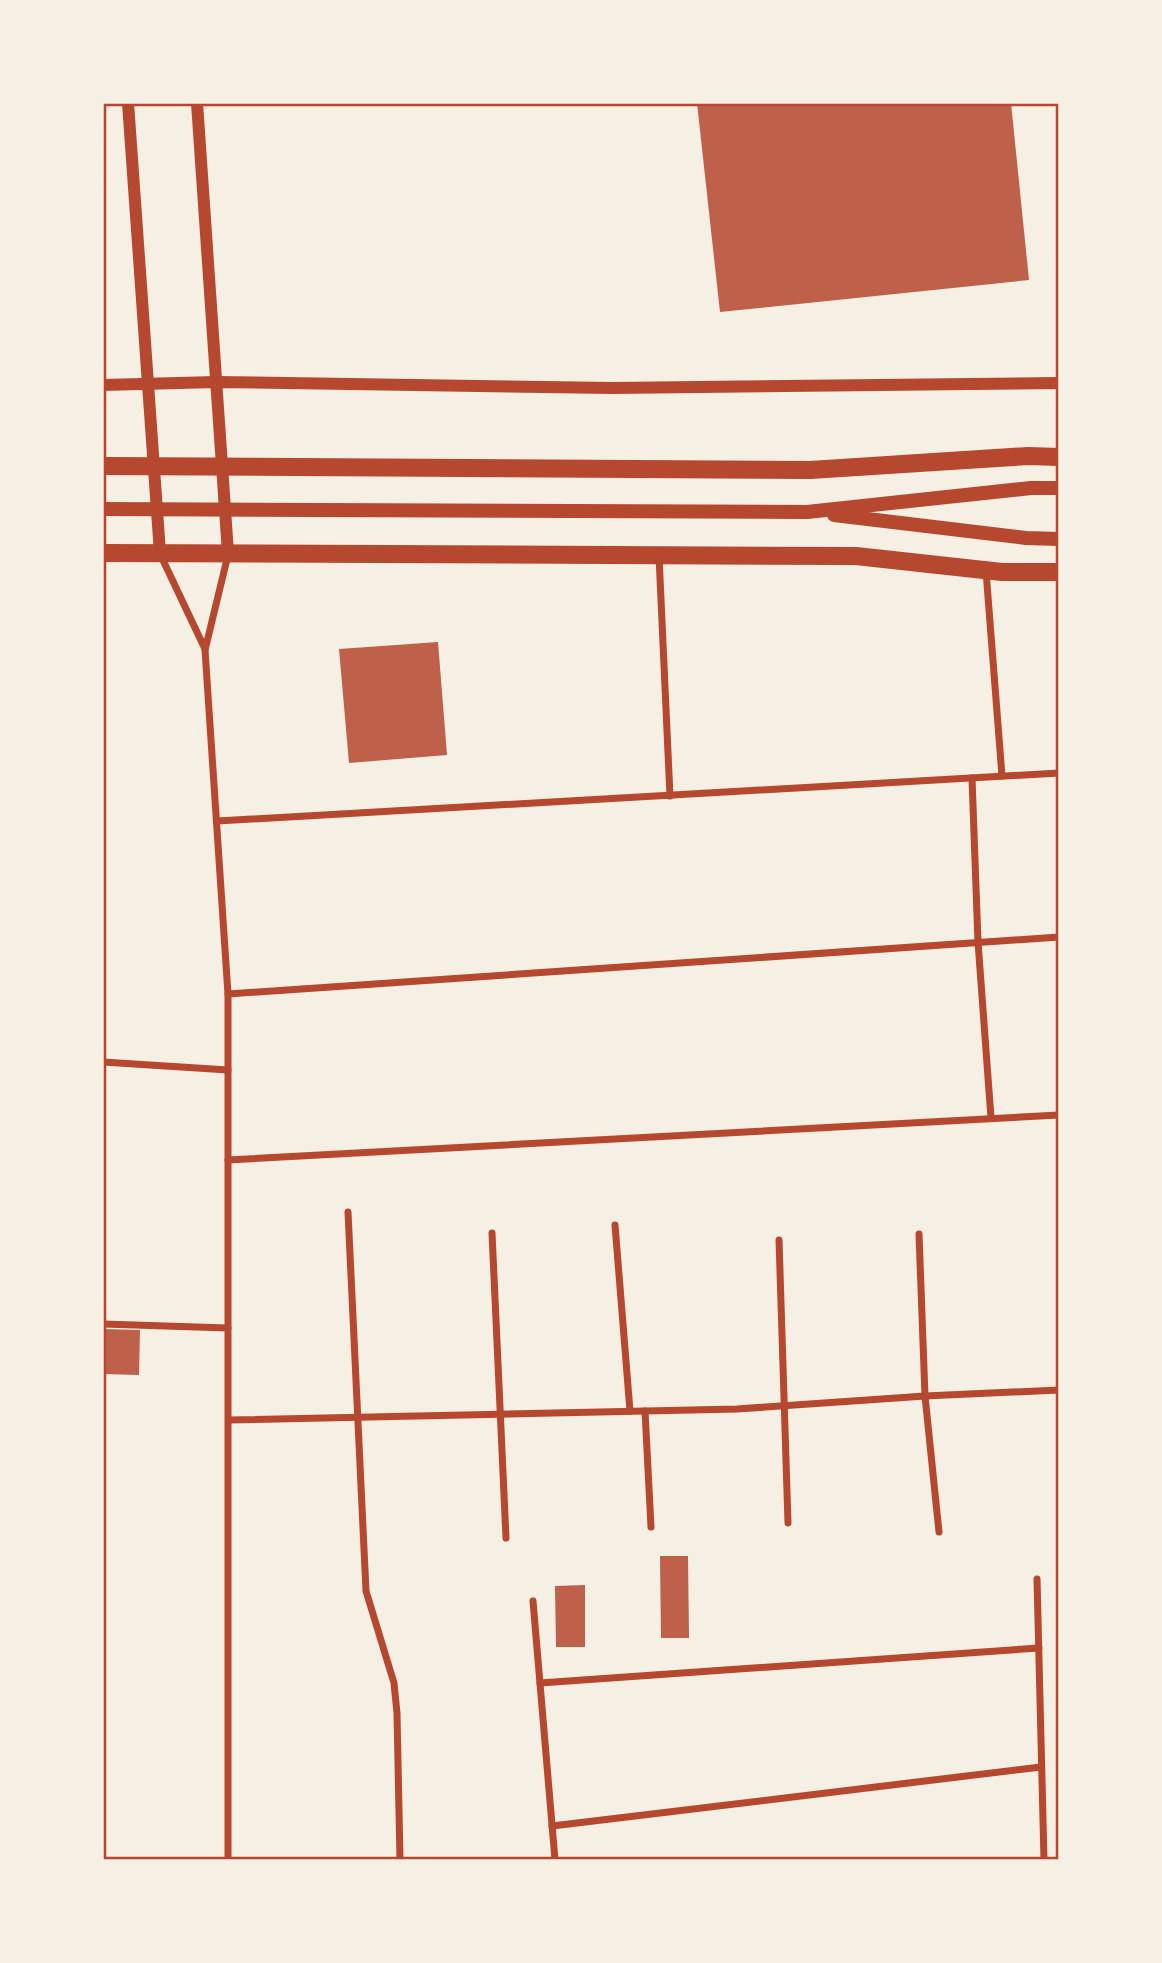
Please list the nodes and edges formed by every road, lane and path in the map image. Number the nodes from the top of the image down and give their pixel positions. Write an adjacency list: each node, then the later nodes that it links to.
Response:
1 (128, 103): 4 (street)
2 (197, 103): 3 (street)
3 (215, 382): 4 (street); 5 (street); 10 (street)
4 (148, 383): 6 (street); 9 (street)
5 (1059, 383)
6 (103, 385)
7 (1059, 457): 10 (main road)
8 (103, 466): 9 (main road)
9 (154, 466): 10 (main road); 13 (street)
10 (221, 467): 14 (street)
11 (1059, 488): 15 (main road)
12 (103, 509): 13 (main road)
13 (156, 509): 14 (main road); 18 (street)
14 (225, 509): 15 (main road); 19 (street)
15 (807, 512): 16 (main road)
16 (1059, 538)
17 (103, 553): 18 (main road)
18 (160, 553): 19 (main road); 23 (street)
19 (228, 553): 20 (main road); 23 (street)
20 (659, 555): 21 (main road); 27 (street)
21 (986, 571): 22 (main road); 25 (street)
22 (1059, 572)
23 (205, 650): 28 (street)
24 (1059, 773): 25 (street)
25 (1002, 776): 26 (street)
26 (972, 778): 27 (street); 30 (street)
27 (670, 796): 28 (street)
28 (217, 821): 31 (street)
29 (1059, 936): 30 (street)
30 (978, 942): 31 (street); 35 (street)
31 (228, 994): 33 (street)
32 (103, 1062): 33 (street)
33 (228, 1070): 36 (street)
34 (1059, 1115): 35 (street)
35 (991, 1118): 36 (street)
36 (228, 1160): 43 (street)
37 (348, 1212): 50 (street)
38 (615, 1225): 47 (street)
39 (492, 1233): 49 (street)
40 (919, 1234): 45 (street)
41 (779, 1240): 46 (street)
42 (103, 1324): 43 (street)
43 (228, 1328): 51 (street)
44 (1059, 1391): 45 (street)
45 (925, 1396): 46 (street); 54 (street)
46 (784, 1406): 48 (street); 52 (street)
47 (630, 1411): 48 (street); 49 (street)
48 (645, 1411): 53 (street)
49 (502, 1414): 50 (street); 55 (street)
50 (358, 1417): 51 (street); 63 (street)
51 (229, 1420): 62 (street)
52 (788, 1523)
53 (651, 1527)
54 (939, 1532)
55 (506, 1538)
56 (1037, 1579): 58 (street)
57 (533, 1601): 59 (street)
58 (1039, 1648): 59 (street); 60 (street)
59 (540, 1683): 61 (street)
60 (1041, 1768): 61 (street); 65 (street)
61 (552, 1826): 64 (street)
62 (228, 1860)
63 (400, 1860)
64 (555, 1860)
65 (1044, 1860)

